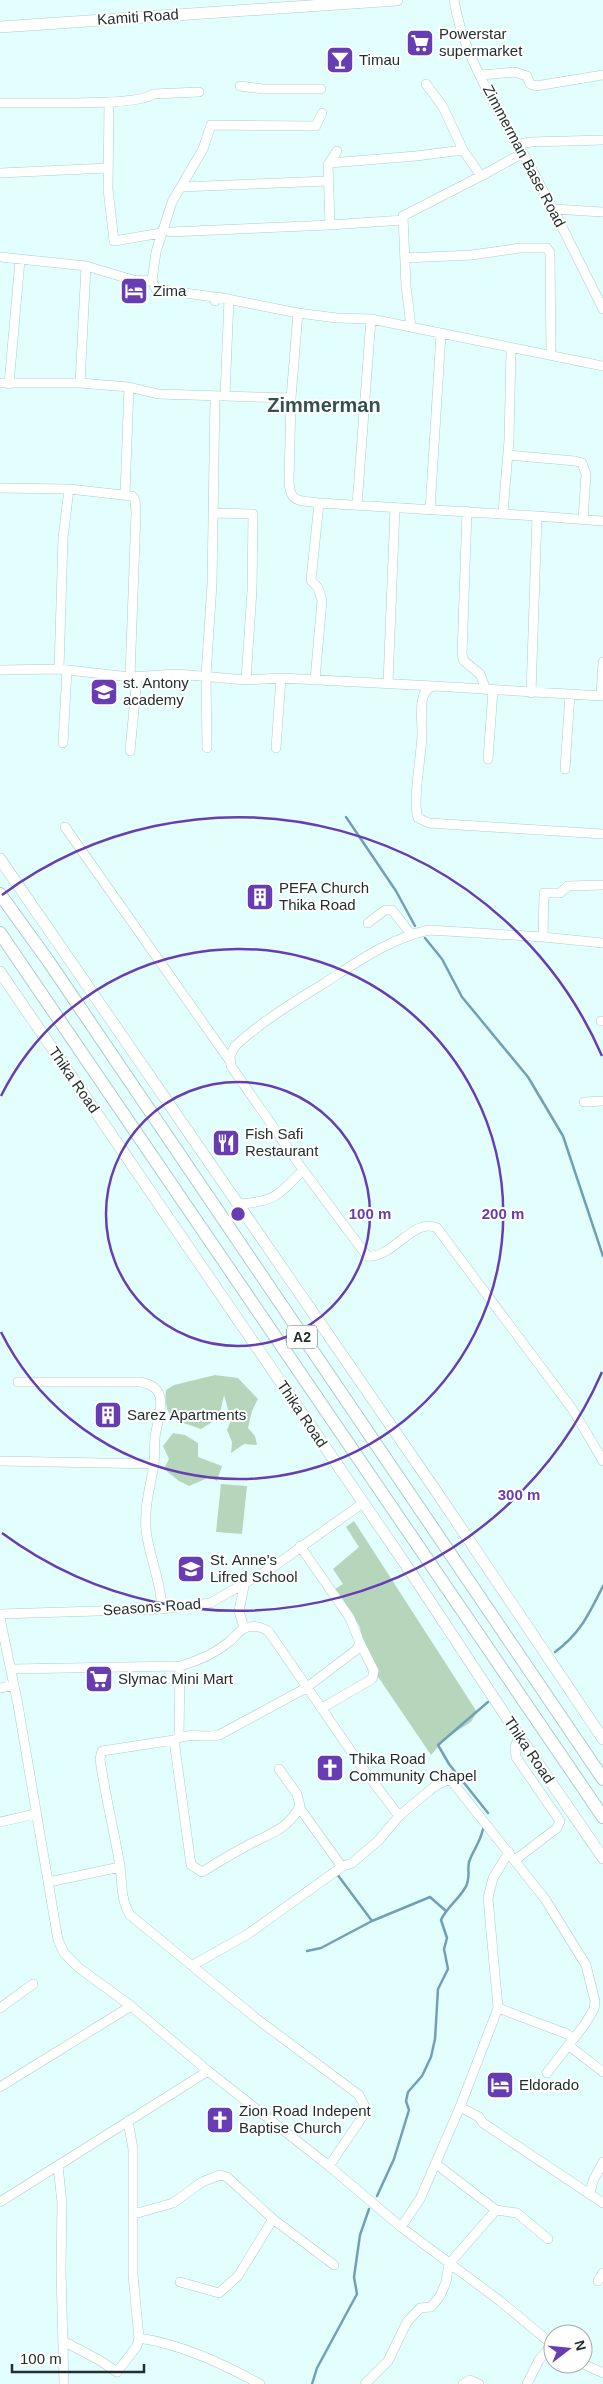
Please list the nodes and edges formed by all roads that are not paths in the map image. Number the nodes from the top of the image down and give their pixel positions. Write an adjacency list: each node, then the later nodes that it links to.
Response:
1 (397, 0): 3 (main road, Kamiti Road)
2 (454, 0): 5 (street, Zimmerman Base Road)
3 (356, 1): 4 (main road, Kamiti Road)
4 (0, 27)
5 (481, 75): 6 (street); 15 (street, Zimmerman Base Road)
6 (603, 75)
7 (426, 84): 17 (street)
8 (240, 86): 9 (street)
9 (321, 88)
10 (200, 92): 11 (street)
11 (109, 102): 12 (street); 20 (street)
12 (0, 103)
13 (322, 113): 24 (street)
14 (603, 140): 15 (street)
15 (516, 144): 18 (street, Zimmerman Base Road)
16 (337, 150): 19 (street)
17 (463, 150): 19 (street); 22 (street)
18 (523, 153): 22 (street); 25 (street, Zimmerman Base Road)
19 (330, 163): 23 (street)
20 (108, 168): 21 (street); 29 (street)
21 (0, 173)
22 (481, 176): 27 (street)
23 (327, 181): 24 (street); 28 (street)
24 (182, 188): 29 (street)
25 (553, 209): 26 (street); 35 (street, Zimmerman Base Road)
26 (603, 212)
27 (403, 220): 28 (street); 31 (street)
28 (330, 226): 29 (street)
29 (166, 233): 34 (street)
30 (0, 257): 32 (street)
31 (405, 258): 40 (street); 43 (street)
32 (20, 260): 33 (street); 46 (street)
33 (86, 266): 34 (street); 45 (street)
34 (152, 281): 36 (street)
35 (598, 284): 37 (street, Zimmerman Base Road)
36 (229, 298): 38 (street); 49 (street)
37 (603, 309)
38 (298, 312): 39 (street); 50 (street)
39 (372, 319): 40 (street); 56 (street)
40 (411, 328): 41 (street)
41 (441, 334): 42 (street); 58 (street)
42 (511, 349): 43 (street); 51 (street)
43 (550, 355): 44 (street)
44 (603, 366)
45 (80, 383): 46 (street); 47 (street)
46 (4, 384)
47 (129, 387): 48 (street); 54 (street)
48 (215, 396): 49 (street); 60 (street)
49 (225, 396): 50 (street)
50 (291, 398): 55 (street)
51 (508, 455): 61 (street); 63 (street)
52 (0, 488): 53 (street)
53 (69, 489): 54 (street); 66 (street)
54 (125, 494): 69 (street)
55 (319, 503): 56 (street); 72 (street)
56 (357, 505): 57 (street)
57 (395, 508): 58 (street); 73 (street)
58 (430, 510): 59 (street)
59 (467, 511): 61 (street); 75 (street)
60 (213, 513): 68 (street); 71 (street)
61 (503, 513): 62 (street)
62 (537, 516): 63 (street); 76 (street)
63 (583, 520): 64 (street)
64 (603, 521)
65 (603, 662): 78 (street)
66 (63, 669): 67 (street); 69 (street); 79 (street)
67 (0, 670)
68 (206, 675): 69 (street); 71 (street); 80 (street)
69 (134, 677): 82 (street)
70 (281, 678): 71 (street); 72 (street); 81 (street)
71 (246, 680)
72 (315, 680): 73 (street)
73 (388, 683): 74 (street)
74 (434, 686): 75 (street); 86 (street)
75 (489, 690): 76 (street); 83 (street)
76 (531, 693): 77 (street)
77 (570, 694): 78 (street); 84 (street)
78 (602, 696)
79 (63, 743)
80 (207, 748)
81 (276, 748)
82 (130, 751)
83 (488, 759)
84 (565, 769)
85 (65, 827): 96 (street)
86 (603, 834)
87 (0, 859): 100 (main road)
88 (603, 885): 93 (street)
89 (0, 894): 123 (highway, A2)
90 (368, 923): 92 (street)
91 (0, 933): 127 (highway, Thika Road / A2)
92 (411, 934): 93 (street); 96 (street)
93 (543, 937): 94 (street)
94 (603, 942)
95 (0, 972): 105 (main road, Thika Road)
96 (230, 1061): 99 (street)
97 (603, 1101): 98 (street)
98 (584, 1102)
99 (303, 1170): 100 (street); 103 (street)
100 (238, 1204): 121 (main road)
101 (18, 1382): 104 (street)
102 (0, 1461): 104 (street)
103 (603, 1461)
104 (154, 1464): 108 (street)
105 (363, 1503): 106 (street, Seasons Road); 119 (main road, Thika Road)
106 (300, 1546): 107 (street, Seasons Road); 112 (street)
107 (244, 1586): 108 (street, Seasons Road); 111 (street)
108 (162, 1609): 109 (street, Seasons Road)
109 (0, 1614)
110 (0, 1618): 114 (street)
111 (244, 1628): 113 (street); 117 (street)
112 (360, 1643): 117 (street); 118 (street)
113 (180, 1666): 114 (street); 120 (street)
114 (11, 1669): 115 (street)
115 (14, 1685): 116 (street); 125 (street)
116 (0, 1688)
117 (306, 1688): 118 (street); 120 (street)
118 (322, 1708): 126 (street)
119 (519, 1736): 130 (main road, Thika Road); 131 (street)
120 (176, 1739): 124 (street); 133 (street)
121 (603, 1739)
122 (279, 1769): 124 (street)
123 (603, 1779)
124 (300, 1806): 132 (street)
125 (35, 1814): 128 (street); 134 (street)
126 (399, 1816): 129 (street); 132 (street)
127 (603, 1817)
128 (0, 1822)
129 (509, 1852): 131 (street); 139 (street)
130 (603, 1858)
131 (515, 1860): 140 (street)
132 (342, 1867): 135 (street)
133 (120, 1868): 134 (street); 135 (street)
134 (49, 1882): 137 (street)
135 (193, 1964): 150 (street)
136 (33, 1984): 138 (street)
137 (131, 2006): 141 (street); 144 (street)
138 (0, 2008)
139 (498, 2008): 140 (street); 145 (street)
140 (571, 2042): 142 (street); 143 (street)
141 (208, 2071): 146 (street); 150 (street)
142 (603, 2072)
143 (547, 2073)
144 (0, 2087)
145 (460, 2107): 148 (street); 151 (street)
146 (128, 2121): 149 (street); 155 (street)
147 (603, 2162): 151 (street)
148 (436, 2164): 154 (street); 157 (street)
149 (58, 2166): 152 (street); 166 (street)
150 (329, 2166): 157 (street)
151 (590, 2193): 153 (street)
152 (0, 2202)
153 (603, 2203)
154 (496, 2210): 158 (street); 159 (street)
155 (134, 2214): 156 (street); 165 (street)
156 (273, 2219): 160 (street); 162 (street)
157 (401, 2227): 159 (street)
158 (548, 2239)
159 (449, 2264): 164 (street); 170 (street)
160 (334, 2265)
161 (603, 2273): 163 (street)
162 (180, 2282)
163 (598, 2282)
164 (543, 2337)
165 (139, 2338): 166 (street); 169 (street)
166 (63, 2340): 168 (street)
167 (543, 2356): 173 (street)
168 (64, 2384)
169 (260, 2384)
170 (365, 2384)
171 (463, 2384): 172 (street)
172 (478, 2384)
173 (528, 2384)

